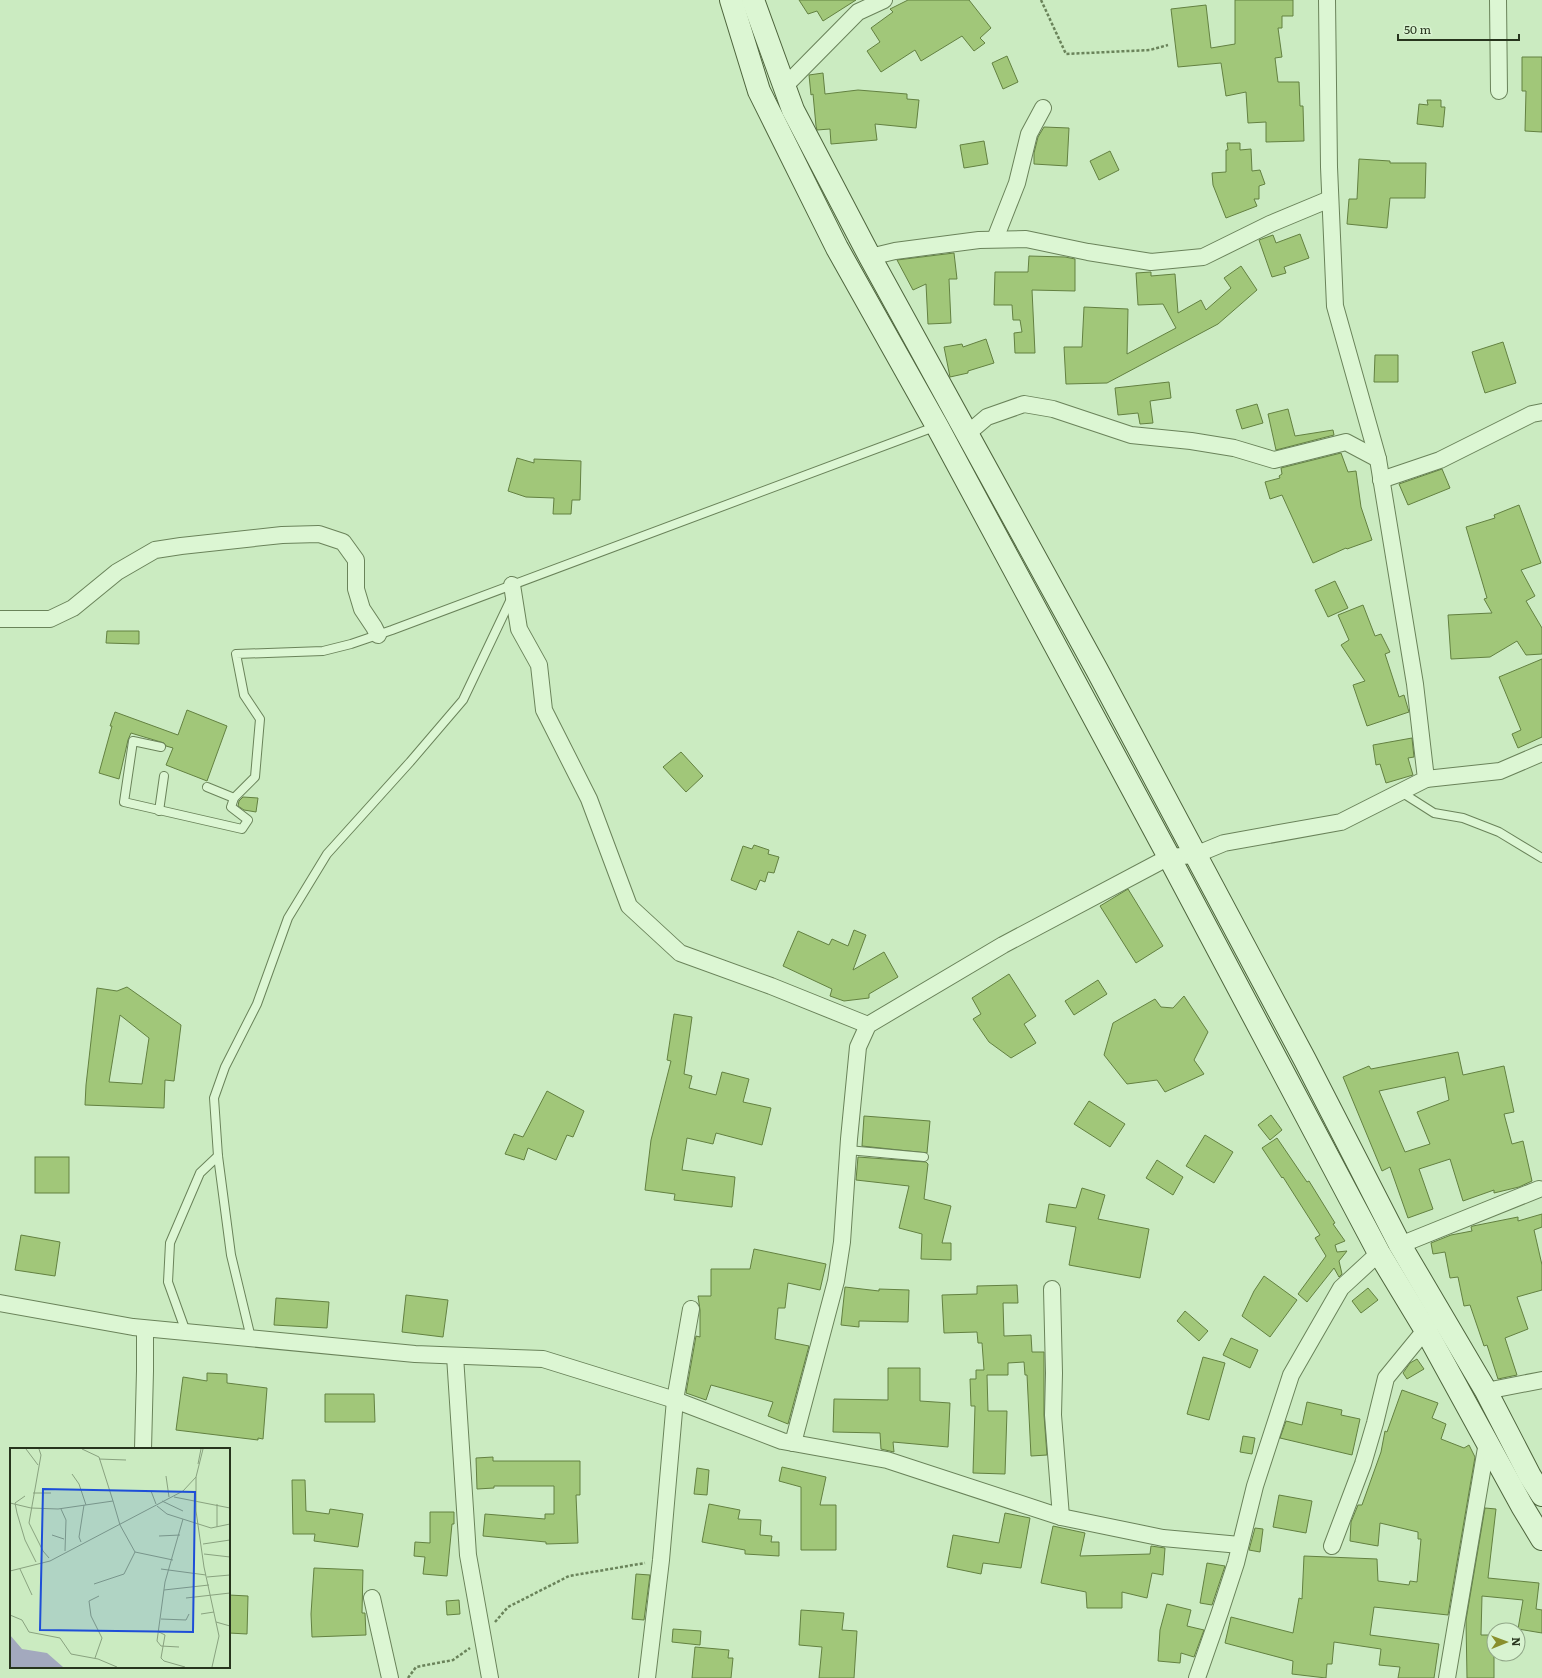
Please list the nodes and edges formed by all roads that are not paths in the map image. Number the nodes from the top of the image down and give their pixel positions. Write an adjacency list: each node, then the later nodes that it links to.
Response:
1 (731, 0): 13 (main road)
2 (753, 0): 6 (main road)
3 (884, 0): 6 (street)
4 (1327, 0): 9 (street)
5 (1498, 0): 7 (street)
6 (784, 87): 11 (main road)
7 (1499, 91)
8 (1043, 108): 10 (street)
9 (1330, 200): 10 (street); 15 (street)
10 (995, 239): 11 (street)
11 (870, 257): 14 (main road)
12 (1542, 412): 16 (street)
13 (937, 426): 17 (lane); 29 (main road)
14 (967, 434): 15 (street); 28 (main road)
15 (1378, 459): 16 (street)
16 (1381, 480): 23 (street)
17 (512, 585): 19 (lane); 31 (street); 33 (lane)
18 (0, 619): 19 (street)
19 (378, 635): 26 (lane)
20 (161, 747): 27 (lane)
21 (1542, 753): 23 (street)
22 (164, 776): 27 (lane)
23 (1426, 780): 25 (street)
24 (207, 787): 26 (lane)
25 (1401, 792): 28 (street); 30 (lane)
26 (234, 798): 27 (lane)
27 (159, 811)
28 (1196, 855): 29 (street); 36 (main road)
29 (1169, 857): 31 (street); 37 (main road)
30 (1542, 858)
31 (868, 1025): 32 (street)
32 (848, 1150): 34 (lane); 51 (street)
33 (218, 1156): 44 (lane); 45 (lane)
34 (924, 1157)
35 (1539, 1190): 36 (street)
36 (1400, 1245): 41 (main road)
37 (1379, 1253): 43 (main road); 56 (street)
38 (1052, 1289): 54 (street)
39 (0, 1303): 42 (street)
40 (691, 1309): 49 (street)
41 (1440, 1312): 43 (street); 48 (main road)
42 (145, 1329): 44 (street); 52 (street)
43 (1425, 1329): 50 (main road); 57 (street)
44 (186, 1332): 45 (street)
45 (251, 1338): 46 (street)
46 (455, 1356): 49 (street); 60 (street)
47 (1542, 1380): 48 (street)
48 (1486, 1391): 53 (main road)
49 (675, 1400): 51 (street); 61 (street)
50 (1487, 1442): 55 (main road); 63 (street)
51 (793, 1443): 54 (street)
52 (143, 1448)
53 (1542, 1495)
54 (1060, 1517): 56 (street)
55 (1542, 1539)
56 (1240, 1545): 62 (street)
57 (1332, 1546)
58 (372, 1598): 59 (street)
59 (390, 1678)
60 (490, 1678)
61 (647, 1678)
62 (1197, 1678)
63 (1447, 1678)

